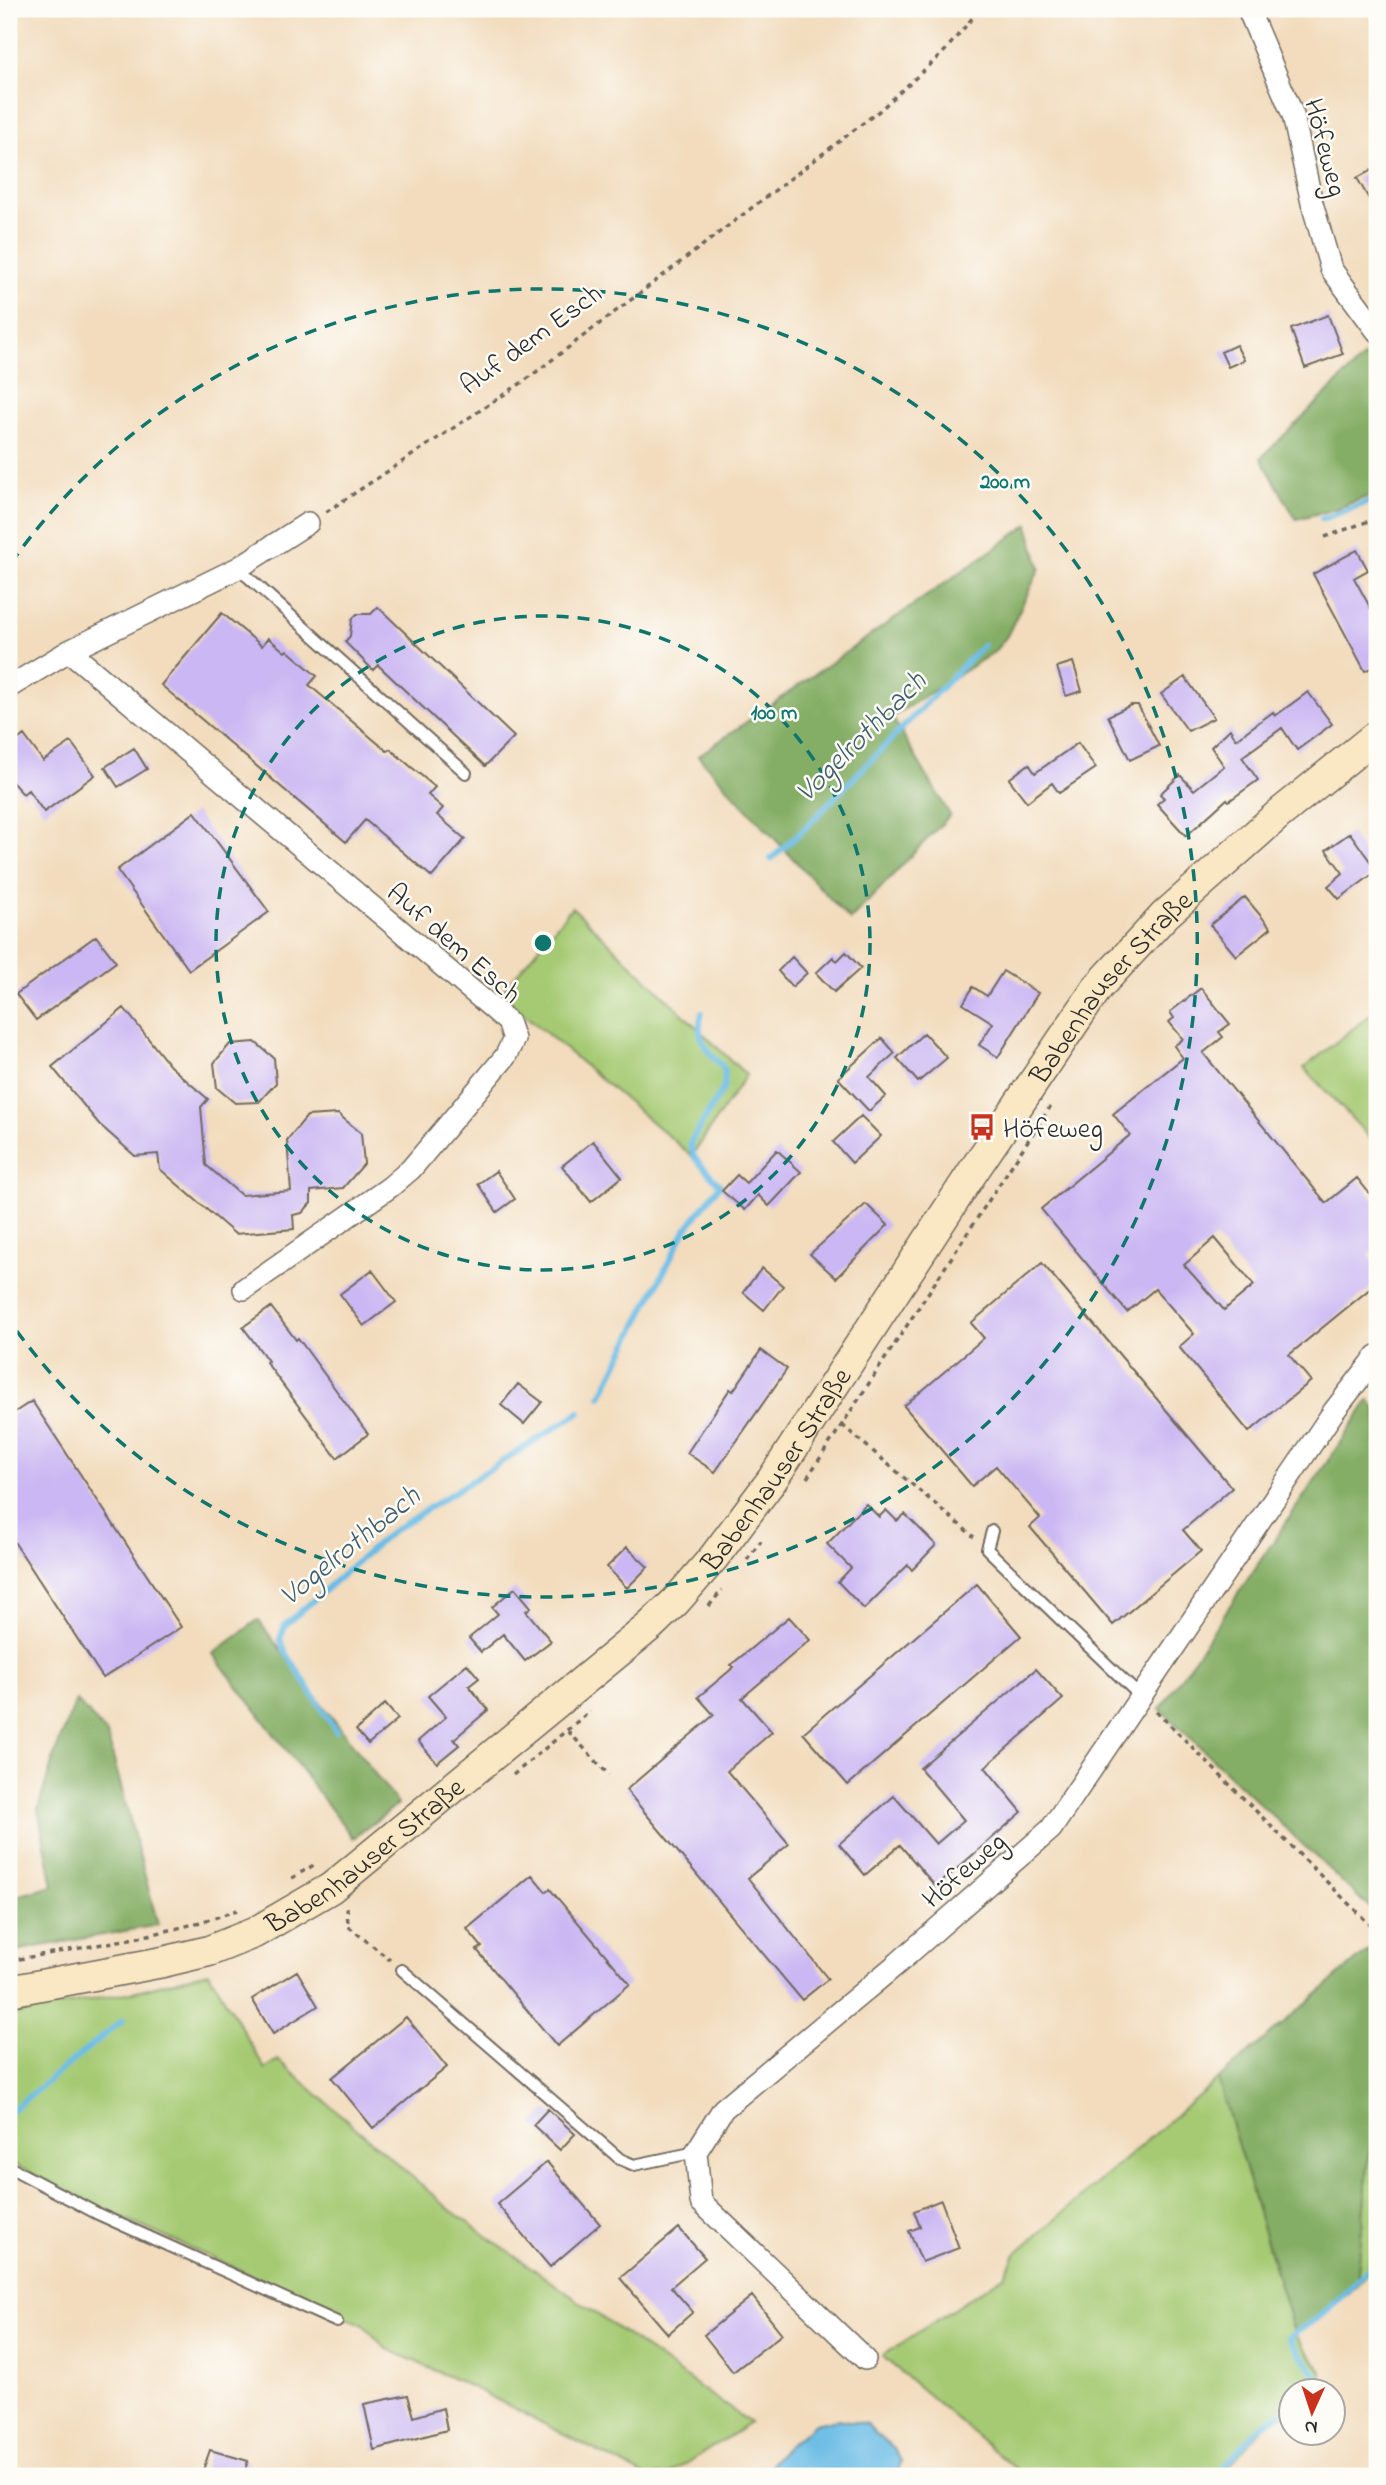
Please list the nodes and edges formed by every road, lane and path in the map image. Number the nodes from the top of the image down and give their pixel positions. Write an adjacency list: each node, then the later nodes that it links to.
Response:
1 (979, 9): 5 (path, Auf dem Esch)
2 (1248, 9): 3 (street, Höfeweg)
3 (1377, 331)
4 (1377, 518): 6 (path)
5 (308, 523): 7 (street)
6 (1325, 537)
7 (237, 568): 8 (street); 11 (lane)
8 (69, 651): 9 (street); 12 (street, Auf dem Esch)
9 (9, 687)
10 (1377, 735): 27 (main road, Babenhauser Straße)
11 (466, 774)
12 (244, 1289)
13 (1377, 1356): 17 (street, Höfeweg)
14 (842, 1425): 16 (path)
15 (992, 1531): 16 (lane)
16 (987, 1549): 17 (lane)
17 (1140, 1696): 24 (path); 28 (street, Höfeweg)
18 (568, 1731): 19 (path)
19 (609, 1775)
20 (312, 1866): 21 (path)
21 (283, 1884)
22 (347, 1907): 26 (path)
23 (242, 1908): 25 (path)
24 (1377, 1932)
25 (9, 1961)
26 (402, 1970): 28 (lane)
27 (9, 1991)
28 (696, 2152): 31 (street)
29 (9, 2167): 30 (lane)
30 (337, 2322)
31 (865, 2359)

